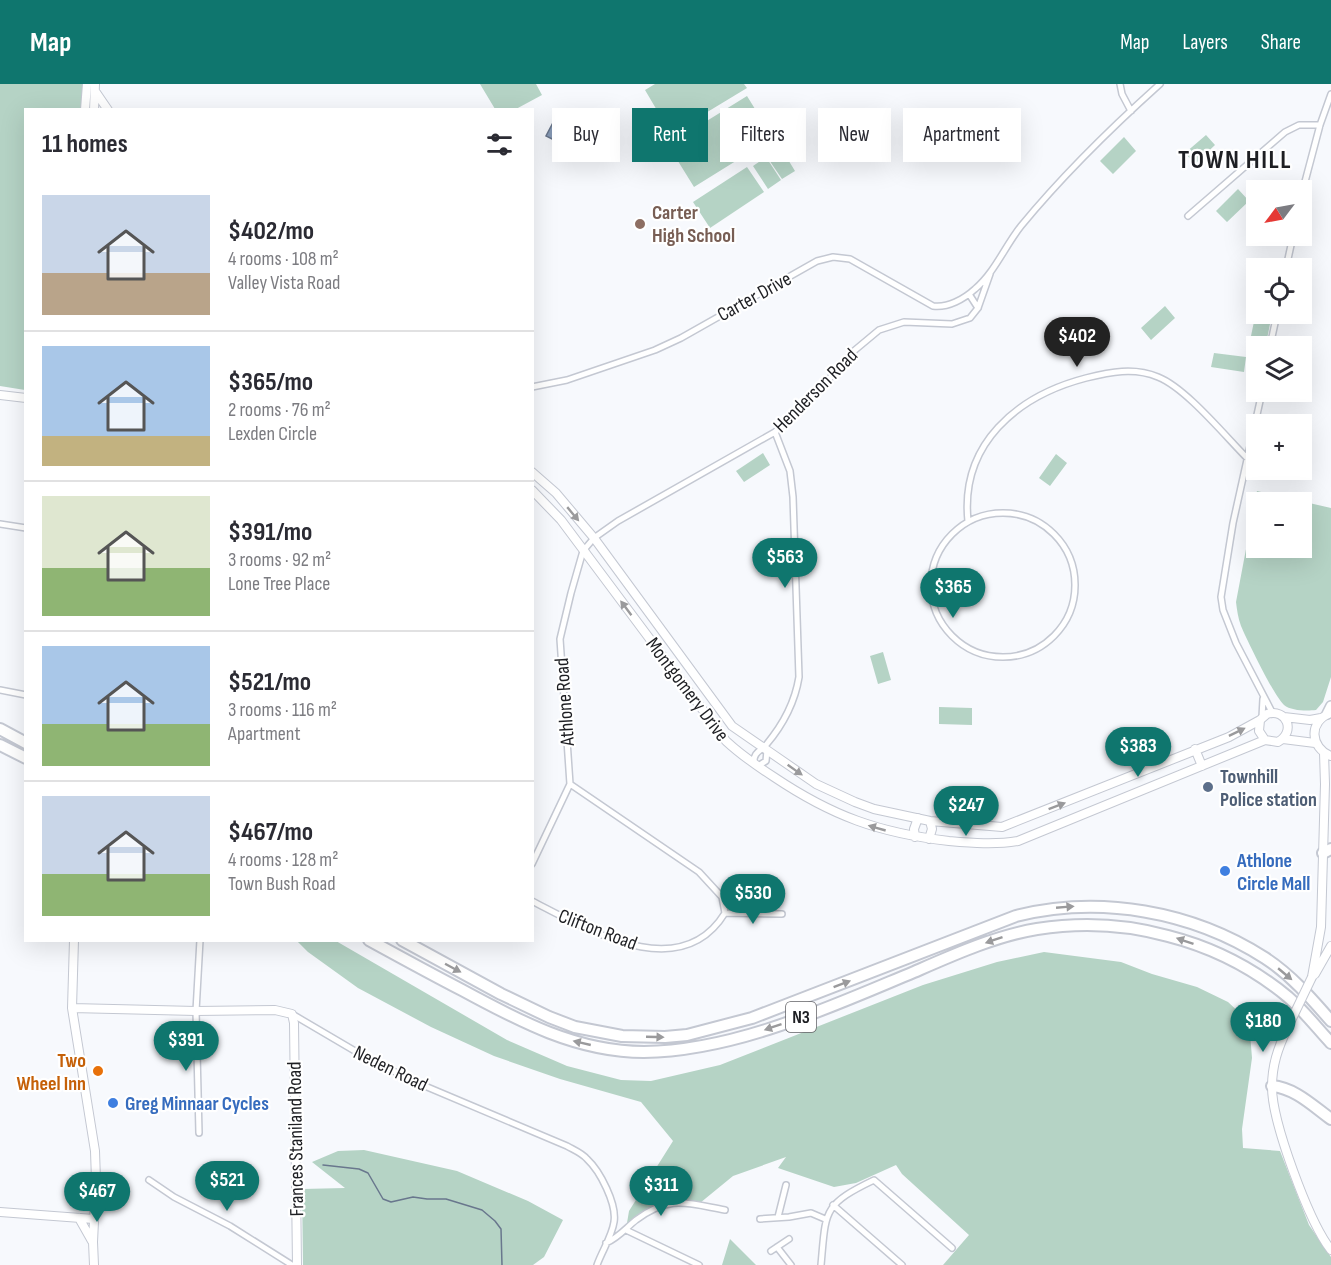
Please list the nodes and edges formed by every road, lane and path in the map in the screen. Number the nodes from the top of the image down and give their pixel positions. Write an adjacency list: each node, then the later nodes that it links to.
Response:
1 (87, 84): 6 (street)
2 (1120, 84): 9 (street)
3 (1160, 84): 9 (street)
4 (95, 88): 7 (street); 8 (street)
5 (1331, 94): 10 (street)
6 (85, 108)
7 (94, 108)
8 (107, 108)
9 (1131, 111): 13 (street)
10 (1320, 124): 11 (street); 12 (street)
11 (1305, 180)
12 (1188, 216)
13 (990, 274): 14 (street); 15 (street)
14 (969, 294): 15 (street); 16 (street, Carter Drive)
15 (978, 308): 19 (street, Henderson Road)
16 (534, 387)
17 (0, 395): 18 (street)
18 (24, 398)
19 (775, 432): 27 (street, Henderson Road); 46 (street)
20 (1246, 457): 24 (street)
21 (1246, 468): 35 (street)
22 (534, 474): 27 (street, Montgomery Drive, one-way to 27)
23 (534, 492): 28 (street, Montgomery Drive)
24 (968, 521): 24 (street)
25 (0, 524): 26 (street)
26 (24, 528)
27 (594, 538): 28 (street, Athlone Road); 29 (street, Montgomery Drive)
28 (583, 551): 30 (street, Montgomery Drive, one-way to 28); 52 (street, Athlone Road)
29 (666, 637): 30 (street); 31 (street, Montgomery Drive)
30 (654, 645): 32 (street, Montgomery Drive)
31 (671, 645): 32 (street); 46 (street, Montgomery Drive)
32 (660, 654): 50 (street, Montgomery Drive)
33 (0, 690): 34 (street)
34 (24, 695)
35 (1263, 698): 36 (street); 39 (street)
36 (1272, 712): 38 (street); 39 (street)
37 (1328, 713): 38 (street); 44 (street)
38 (1284, 717): 41 (street)
39 (1261, 718): 42 (street); 47 (street, Montgomery Drive, one-way to 39)
40 (0, 729): 43 (highway)
41 (1283, 739): 42 (street); 44 (street)
42 (1265, 740): 51 (street, Montgomery Drive)
43 (24, 742)
44 (1316, 743): 48 (street)
45 (0, 745): 49 (highway)
46 (766, 747): 50 (street); 50 (street); 53 (street, Montgomery Drive, one-way to 53)
47 (1196, 749): 51 (street); 54 (street, Montgomery Drive, one-way to 47)
48 (1327, 755): 57 (street)
49 (24, 757)
50 (756, 764): 55 (street, Montgomery Drive, one-way to 50)
51 (1202, 766): 56 (street, Montgomery Drive)
52 (570, 784): 58 (street, Athlone Road); 60 (street)
53 (918, 818): 54 (street, Montgomery Drive); 55 (street)
54 (930, 820): 56 (street)
55 (915, 837): 56 (street, Montgomery Drive)
56 (930, 838)
57 (1327, 851): 67 (street)
58 (534, 860)
59 (534, 902): 60 (street, Clifton Road)
60 (724, 913): 61 (street)
61 (782, 914)
62 (74, 942): 68 (street)
63 (200, 942): 69 (street)
64 (373, 942): 72 (highway, N3, one-way to 64)
65 (406, 942): 71 (highway, N3, one-way to 71)
66 (1331, 946): 67 (street)
67 (1312, 977): 73 (street, bridge)
68 (72, 1008): 69 (street, Neden Road); 83 (street)
69 (196, 1011): 70 (street, Neden Road); 75 (street)
70 (292, 1014): 89 (street, Neden Road); 96 (street, Frances Staniland Road)
71 (1331, 1021)
72 (1331, 1043)
73 (1272, 1086): 74 (highway); 92 (street)
74 (1331, 1119)
75 (199, 1133)
76 (149, 1180): 95 (street)
77 (786, 1185): 81 (street)
78 (833, 1205): 85 (street); 91 (street); 101 (street)
79 (724, 1210): 86 (street)
80 (0, 1212): 82 (street)
81 (778, 1217): 84 (street); 85 (street)
82 (78, 1218): 83 (street); 88 (street)
83 (94, 1219): 88 (street)
84 (760, 1219)
85 (825, 1219): 100 (street)
86 (626, 1230): 89 (street); 98 (street)
87 (789, 1239): 90 (street)
88 (93, 1242): 94 (street)
89 (606, 1243): 97 (street, Neden Road)
90 (777, 1246): 93 (street); 99 (street)
91 (952, 1248)
92 (1331, 1250)
93 (771, 1251)
94 (94, 1265)
95 (292, 1265)
96 (297, 1265)
97 (597, 1265)
98 (699, 1265)
99 (791, 1265)
100 (821, 1265)
101 (902, 1265)

